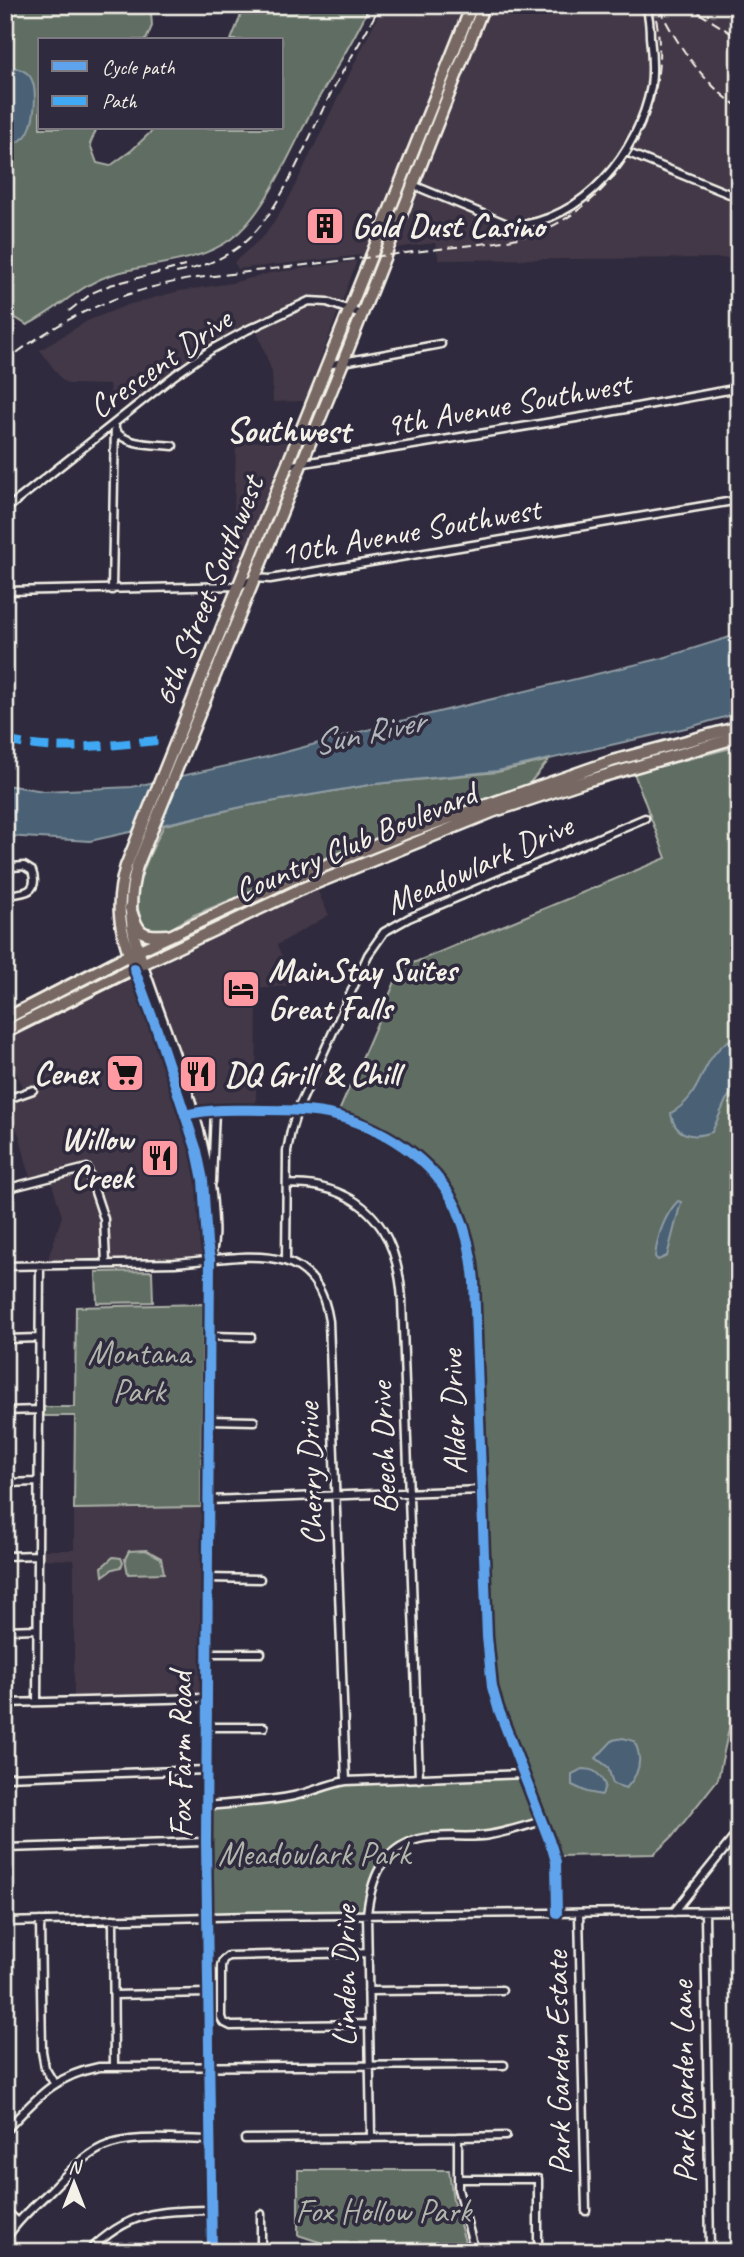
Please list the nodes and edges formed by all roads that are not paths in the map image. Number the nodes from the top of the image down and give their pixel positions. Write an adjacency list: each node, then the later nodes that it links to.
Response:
1 (472, 5): 7 (main road, 6th Street Southwest)
2 (484, 5): 5 (main road, 6th Street Southwest)
3 (646, 5): 4 (street)
4 (626, 152): 5 (street); 6 (street)
5 (412, 185): 8 (main road, 6th Street Southwest)
6 (739, 198)
7 (349, 310): 8 (street, Crescent Drive); 11 (main road, 6th Street Southwest); 13 (street, Crescent Drive)
8 (361, 314): 10 (main road, 6th Street Southwest)
9 (441, 344): 10 (street)
10 (343, 362): 11 (street); 15 (main road, 6th Street Southwest)
11 (327, 365): 16 (main road, 6th Street Southwest)
12 (739, 388): 15 (street, 9th Avenue Southwest)
13 (115, 426): 14 (street); 18 (street, Crescent Drive); 21 (street)
14 (173, 446)
15 (301, 464): 16 (street, 9th Avenue Southwest); 19 (main road, 6th Street Southwest)
16 (286, 466): 20 (main road, 6th Street Southwest)
17 (739, 500): 19 (street, 10th Avenue Southwest)
18 (5, 510)
19 (255, 578): 20 (street, 10th Avenue Southwest); 28 (main road, 6th Street Southwest)
20 (239, 586): 21 (street, 10th Avenue Southwest); 30 (main road, 6th Street Southwest)
21 (112, 590): 22 (street, 10th Avenue Southwest)
22 (5, 591)
23 (739, 727): 29 (main road, Country Club Boulevard)
24 (739, 737): 31 (main road, Country Club Boulevard)
25 (645, 818): 37 (street, Meadowlark Drive)
26 (5, 880): 27 (street)
27 (5, 894)
28 (130, 908): 29 (main road); 30 (main road, 6th Street Southwest)
29 (170, 935): 30 (main road, Country Club Boulevard)
30 (133, 953): 31 (main road, 6th Street Southwest); 32 (highway, Country Club Boulevard)
31 (138, 966): 33 (highway, Country Club Boulevard); 38 (street, Fox Farm Road); 39 (street, Fox Farm Road)
32 (5, 1019)
33 (5, 1032)
34 (33, 1090): 35 (street)
35 (5, 1100)
36 (215, 1110): 37 (street, Alder Drive); 38 (street, Alder Drive); 40 (street, Fox Farm Road)
37 (297, 1111): 41 (street, Meadowlark Drive); 58 (street, Alder Drive)
38 (194, 1112): 39 (street, Alder Drive); 40 (street, Fox Farm Road)
39 (185, 1115): 43 (street, Fox Farm Road)
40 (212, 1184): 43 (street, Fox Farm Road)
41 (287, 1184): 44 (street, Meadowlark Drive); 59 (street, Beech Drive)
42 (5, 1189): 45 (street)
43 (211, 1259): 44 (street, Cherry Drive); 45 (street, Cherry Drive); 48 (street, Fox Farm Road)
44 (286, 1261): 60 (street, Cherry Drive)
45 (106, 1263): 46 (street, Cherry Drive)
46 (40, 1265): 47 (street, Cherry Drive); 50 (street)
47 (5, 1266)
48 (210, 1336): 49 (street); 54 (street, Fox Farm Road)
49 (251, 1337)
50 (39, 1338): 51 (street); 53 (street)
51 (5, 1339)
52 (5, 1410): 53 (street)
53 (38, 1410): 56 (street)
54 (209, 1420): 55 (street); 61 (street, Fox Farm Road)
55 (254, 1421)
56 (38, 1482): 57 (street); 62 (street)
57 (5, 1483)
58 (482, 1490): 59 (street); 76 (street, Alder Drive)
59 (409, 1493): 60 (street); 78 (street, Beech Drive)
60 (335, 1497): 61 (street); 79 (street, Cherry Drive)
61 (209, 1500): 64 (street, Fox Farm Road)
62 (37, 1555): 63 (street); 66 (street)
63 (5, 1556)
64 (208, 1578): 65 (street); 68 (street, Fox Farm Road)
65 (260, 1579)
66 (36, 1629): 67 (street); 71 (street)
67 (5, 1630)
68 (208, 1653): 69 (street); 70 (street, Fox Farm Road)
69 (261, 1653)
70 (207, 1698): 71 (street); 73 (street, Fox Farm Road)
71 (37, 1702): 72 (street)
72 (5, 1703)
73 (206, 1727): 74 (street); 75 (street, Fox Farm Road)
74 (264, 1727)
75 (206, 1770): 77 (street); 80 (street, Fox Farm Road)
76 (523, 1774): 78 (street); 81 (street, Alder Drive)
77 (5, 1777)
78 (419, 1779): 79 (street)
79 (346, 1781): 80 (street)
80 (206, 1806): 83 (street, Fox Farm Road)
81 (542, 1821): 88 (street, Alder Drive); 90 (street, Linden Drive)
82 (739, 1831): 85 (street)
83 (206, 1842): 84 (street); 91 (street, Fox Farm Road)
84 (5, 1848)
85 (674, 1912): 86 (street); 89 (street)
86 (705, 1912): 87 (street); 124 (street, Park Garden Lane)
87 (739, 1912)
88 (556, 1913): 89 (street); 90 (street)
89 (579, 1913): 115 (street, Park Garden Estate)
90 (367, 1914): 91 (street); 95 (street, Linden Drive)
91 (207, 1916): 92 (street); 98 (street, Fox Farm Road)
92 (113, 1919): 93 (street); 99 (street)
93 (40, 1921): 94 (street); 105 (street)
94 (5, 1922)
95 (367, 1953): 96 (street, Linden Drive); 100 (street)
96 (368, 1990): 97 (street); 100 (street, Linden Drive)
97 (502, 1990)
98 (208, 1993): 99 (street); 104 (street, Fox Farm Road)
99 (114, 1994): 103 (street)
100 (369, 2024): 101 (street, Linden Drive)
101 (369, 2064): 102 (street); 104 (street); 107 (street, Linden Drive)
102 (505, 2065)
103 (114, 2067): 104 (street); 105 (street)
104 (210, 2067): 111 (street, Fox Farm Road)
105 (54, 2083): 106 (street)
106 (5, 2131)
107 (371, 2136): 109 (street); 110 (street)
108 (506, 2136): 109 (street)
109 (458, 2137): 112 (street)
110 (246, 2139)
111 (211, 2140): 114 (street, Fox Farm Road); 117 (street)
112 (458, 2179): 122 (street); 123 (street)
113 (5, 2210): 117 (street)
114 (212, 2210): 119 (street); 120 (street, Fox Farm Road)
115 (586, 2211)
116 (261, 2214): 121 (street)
117 (18, 2222): 118 (street)
118 (5, 2240)
119 (88, 2252)
120 (212, 2252)
121 (261, 2252)
122 (475, 2252)
123 (538, 2252)
124 (710, 2252)

